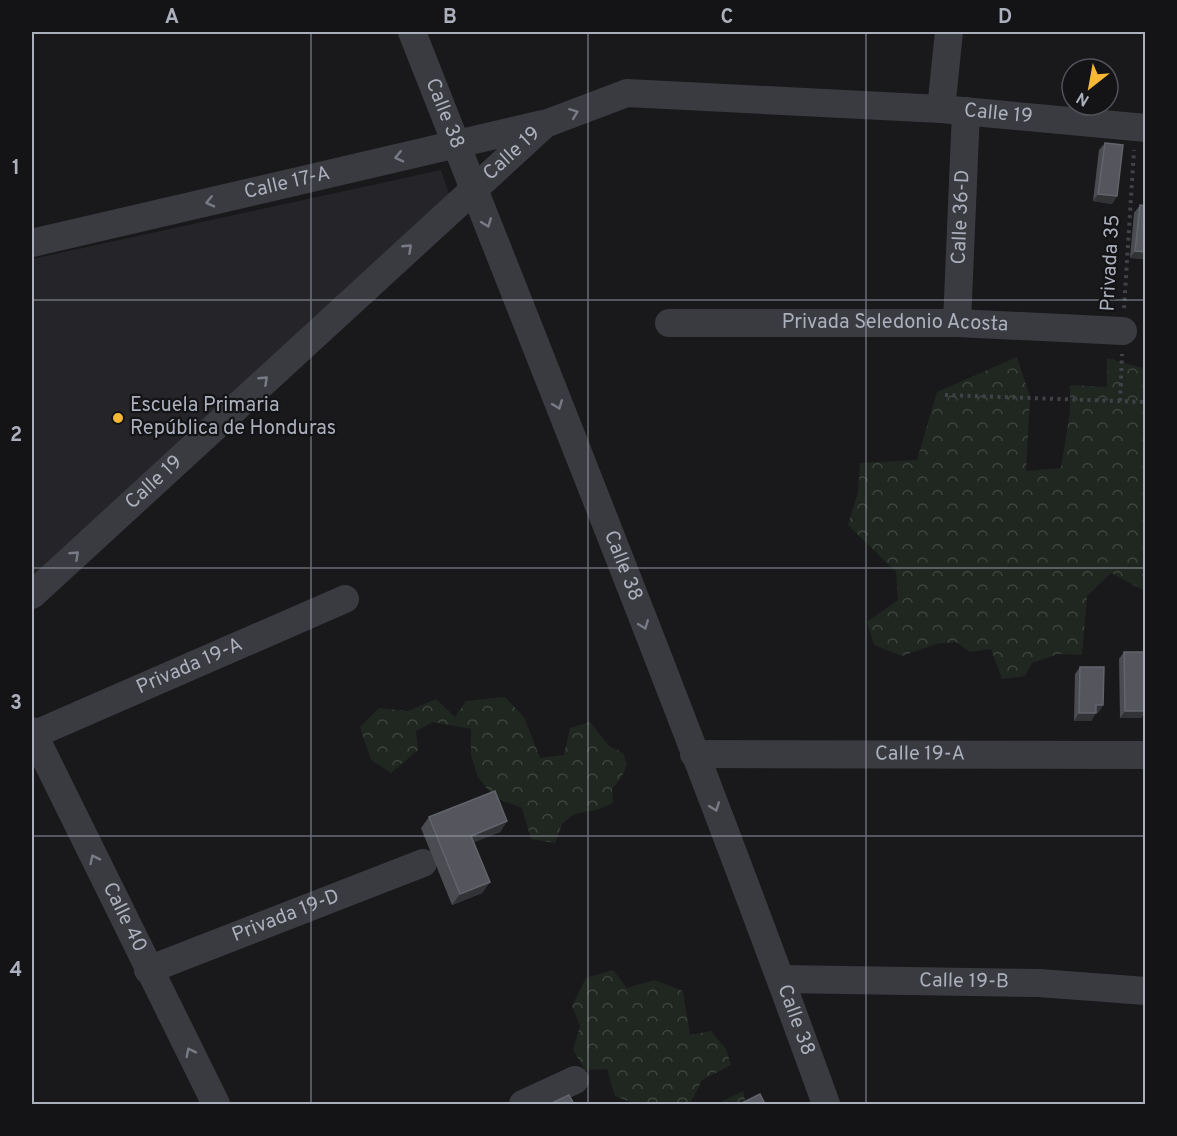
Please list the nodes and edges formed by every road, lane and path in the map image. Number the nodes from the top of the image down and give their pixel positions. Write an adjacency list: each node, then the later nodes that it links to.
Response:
1 (412, 32): 6 (street, Calle 38)
2 (949, 32): 3 (street, Calle 36-D)
3 (954, 110): 4 (street, Calle 19, one-way to 3); 5 (street, Calle 19); 9 (street, Calle 36-D)
4 (545, 124): 6 (street, Calle 17-A); 7 (street, Calle 19)
5 (1141, 128): 11 (path, Privada 35)
6 (456, 144): 7 (street, Calle 38); 8 (street, Calle 17-A, one-way to 8)
7 (473, 188): 15 (street, Calle 19, one-way to 7); 18 (street, Calle 38, one-way to 18)
8 (32, 243)
9 (957, 322): 10 (street, Privada Seledonio Acosta); 11 (street, Privada Seledonio Acosta)
10 (669, 323)
11 (1123, 331): 13 (path, Privada 35)
12 (945, 395): 13 (path)
13 (1120, 401): 14 (path)
14 (1146, 402)
15 (32, 595)
16 (345, 599): 17 (street, Privada 19-A)
17 (32, 733): 21 (street, Calle 40, one-way to 17)
18 (694, 754): 19 (street, Calle 19-A); 22 (street, Calle 38, one-way to 22)
19 (1146, 754)
20 (423, 863): 21 (street, Privada 19-D)
21 (148, 969): 25 (street, Calle 40, one-way to 21)
22 (781, 979): 23 (street, Calle 19-B); 27 (street, Calle 38)
23 (1146, 992)
24 (575, 1080): 26 (street)
25 (216, 1104)
26 (523, 1104)
27 (826, 1104)

